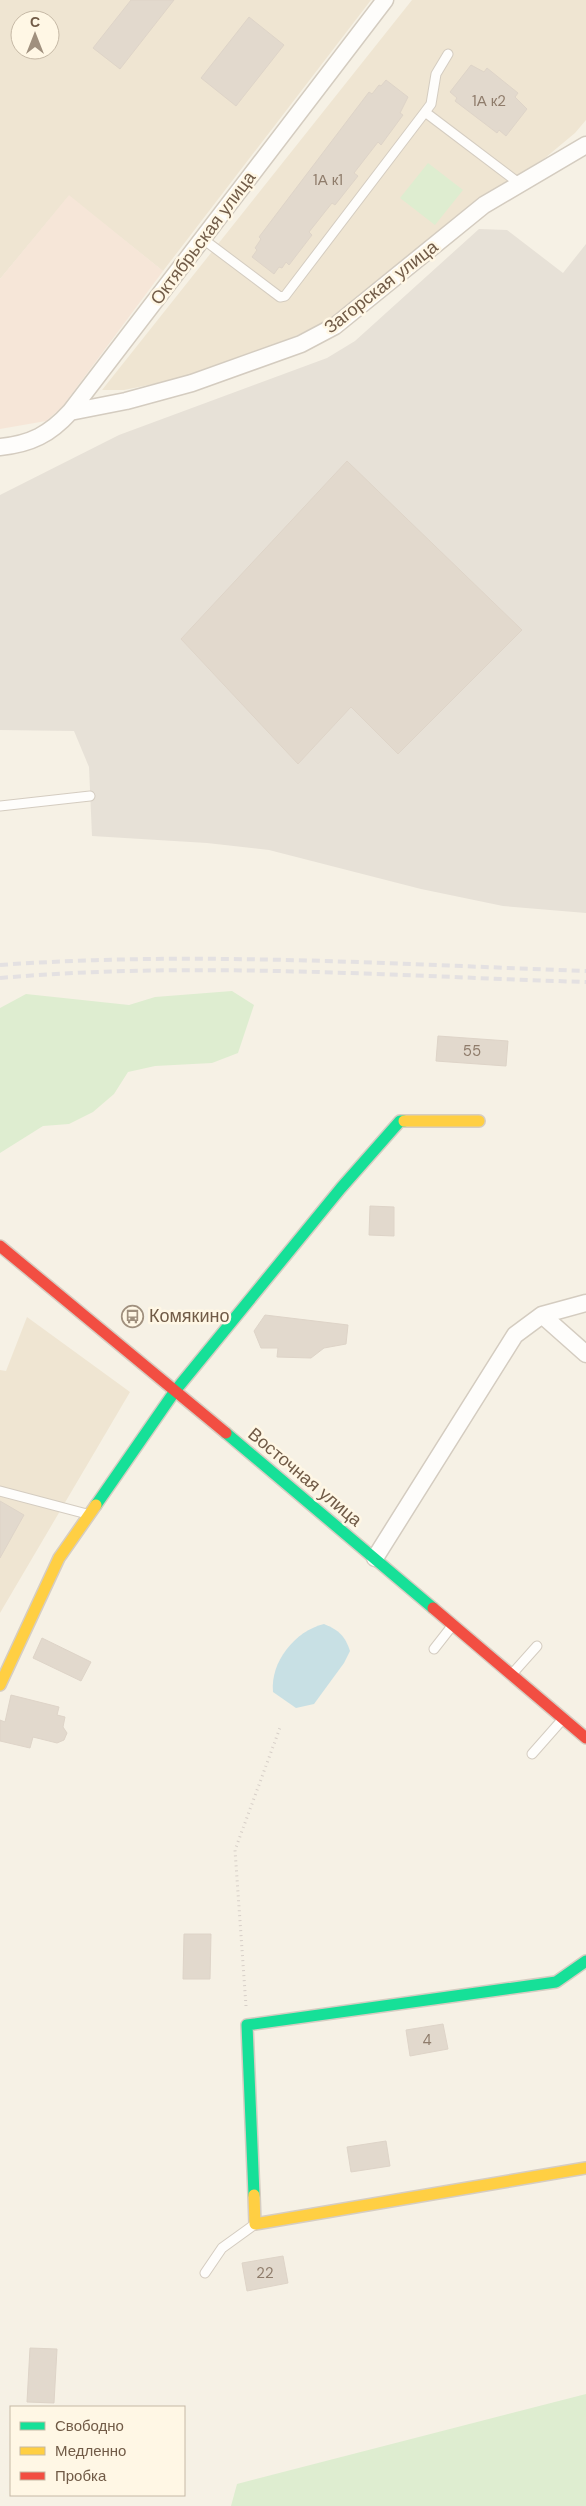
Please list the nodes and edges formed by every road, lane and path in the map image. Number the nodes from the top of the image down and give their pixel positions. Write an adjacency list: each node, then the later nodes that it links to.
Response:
1 (385, 0): 6 (street, Октябрьская улица)
2 (448, 54): 3 (lane)
3 (425, 112): 5 (lane); 6 (lane)
4 (584, 149): 5 (street, Загорская улица)
5 (520, 184): 7 (street, Загорская улица)
6 (203, 239): 7 (street, Октябрьская улица)
7 (70, 412): 8 (street, Октябрьская улица)
8 (0, 447)
9 (90, 796): 10 (lane)
10 (0, 806)
11 (479, 1121): 16 (street)
12 (0, 1246): 16 (street, Восточная улица)
13 (586, 1303): 14 (street)
14 (542, 1315): 15 (street); 19 (street)
15 (586, 1354)
16 (175, 1391): 18 (street); 19 (street, Восточная улица)
17 (0, 1491): 18 (lane)
18 (89, 1515): 24 (street)
19 (375, 1558): 20 (street, Восточная улица)
20 (453, 1624): 22 (lane); 23 (street, Восточная улица)
21 (537, 1646): 23 (lane)
22 (434, 1649)
23 (512, 1674): 25 (street, Восточная улица)
24 (0, 1685)
25 (563, 1718): 27 (street, Восточная улица); 28 (lane)
26 (281, 1725): 30 (path)
27 (586, 1738)
28 (532, 1754)
29 (586, 1962): 30 (street)
30 (247, 2025): 32 (street)
31 (586, 2168): 32 (street)
32 (255, 2224): 33 (lane)
33 (205, 2273)

